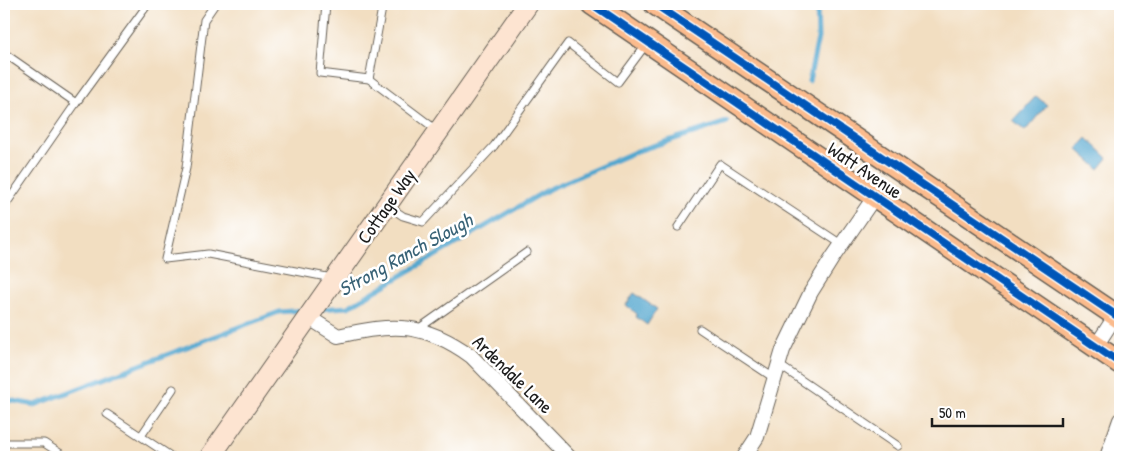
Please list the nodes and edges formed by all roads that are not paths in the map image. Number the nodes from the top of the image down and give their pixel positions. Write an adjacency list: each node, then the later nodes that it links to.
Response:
1 (148, 4): 11 (lane)
2 (215, 4): 19 (lane)
3 (326, 4): 10 (lane)
4 (377, 4): 10 (lane)
5 (528, 4): 12 (street, Cottage Way)
6 (592, 4): 8 (main road, Watt Avenue)
7 (655, 4): 20 (main road, Watt Avenue)
8 (648, 42): 13 (main road, Watt Avenue); 14 (lane)
9 (4, 53): 11 (lane)
10 (369, 79): 12 (lane)
11 (76, 103): 15 (lane)
12 (438, 132): 14 (street, Cottage Way)
13 (875, 196): 17 (street); 24 (main road, Watt Avenue)
14 (386, 205): 19 (street, Cottage Way)
15 (4, 207)
16 (678, 227): 17 (lane)
17 (841, 244): 26 (street)
18 (527, 252): 23 (lane)
19 (332, 283): 21 (street, Cottage Way)
20 (1119, 314): 24 (street)
21 (308, 317): 23 (street, Ardendale Lane); 35 (street, Cottage Way)
22 (700, 329): 26 (lane)
23 (418, 330): 36 (street, Ardendale Lane)
24 (1096, 346): 25 (main road, Watt Avenue)
25 (1120, 363)
26 (776, 371): 32 (lane); 37 (street)
27 (173, 389): 30 (lane)
28 (107, 414): 30 (lane)
29 (1120, 420): 38 (street)
30 (140, 436): 34 (lane)
31 (4, 443): 33 (lane)
32 (898, 446)
33 (66, 457)
34 (172, 457)
35 (210, 457)
36 (570, 457)
37 (744, 457)
38 (1107, 457)

